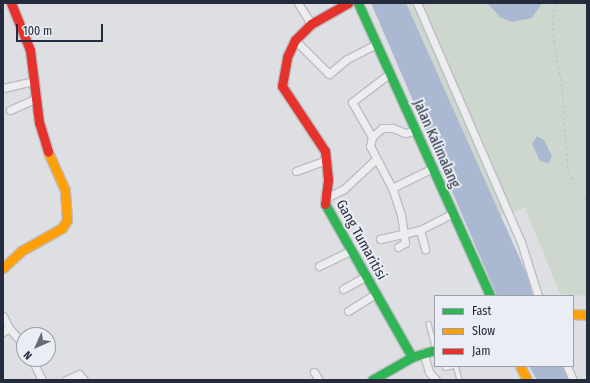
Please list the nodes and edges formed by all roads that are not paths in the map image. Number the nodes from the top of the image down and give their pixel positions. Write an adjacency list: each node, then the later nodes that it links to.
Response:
1 (11, 3): 10 (street)
2 (298, 3): 6 (street)
3 (348, 3): 6 (street, Gang Tumaritisi)
4 (358, 3): 8 (street, Jalan Kalimalang)
5 (417, 3): 35 (street)
6 (311, 24): 7 (street, Gang Tumaritisi)
7 (295, 40): 8 (street); 17 (street, Gang Tumaritisi)
8 (377, 44): 9 (street, Jalan Kalimalang)
9 (390, 74): 14 (street, Jalan Kalimalang); 15 (street)
10 (34, 81): 11 (street); 12 (street)
11 (3, 88)
12 (35, 99): 13 (street); 30 (street)
13 (10, 110)
14 (414, 131): 15 (street); 18 (street, Jalan Kalimalang)
15 (372, 137): 16 (street)
16 (376, 159): 20 (street); 21 (street)
17 (327, 160): 19 (street); 21 (street, Gang Tumaritisi)
18 (431, 169): 20 (street); 22 (street, Jalan Kalimalang)
19 (296, 171)
20 (392, 188): 24 (street)
21 (324, 199): 28 (street, Gang Tumaritisi)
22 (452, 214): 23 (street); 34 (street, Jalan Kalimalang)
23 (420, 230): 24 (street); 27 (street)
24 (404, 234): 25 (street); 26 (street)
25 (380, 239)
26 (398, 247)
27 (425, 249)
28 (350, 251): 29 (street); 31 (street, Gang Tumaritisi)
29 (319, 266)
30 (3, 268)
31 (365, 277): 32 (street); 33 (street, Gang Tumaritisi)
32 (343, 289)
33 (375, 294): 36 (street); 46 (street, Gang Tumaritisi)
34 (490, 295)
35 (538, 295)
36 (348, 311)
37 (574, 314): 38 (street)
38 (587, 315)
39 (3, 316): 41 (street)
40 (429, 324): 43 (lane)
41 (6, 330): 42 (street)
42 (16, 338)
43 (434, 342)
44 (434, 350): 45 (street)
45 (423, 352): 46 (street); 59 (street)
46 (412, 357): 58 (street)
47 (36, 367): 54 (street)
48 (450, 367): 52 (lane)
49 (455, 367): 60 (lane)
50 (520, 367): 61 (street)
51 (567, 367): 62 (street)
52 (445, 368)
53 (314, 372): 57 (street)
54 (42, 380)
55 (66, 380): 56 (street)
56 (84, 380)
57 (319, 380)
58 (372, 380)
59 (436, 380)
60 (460, 380)
61 (527, 380)
62 (573, 380)

